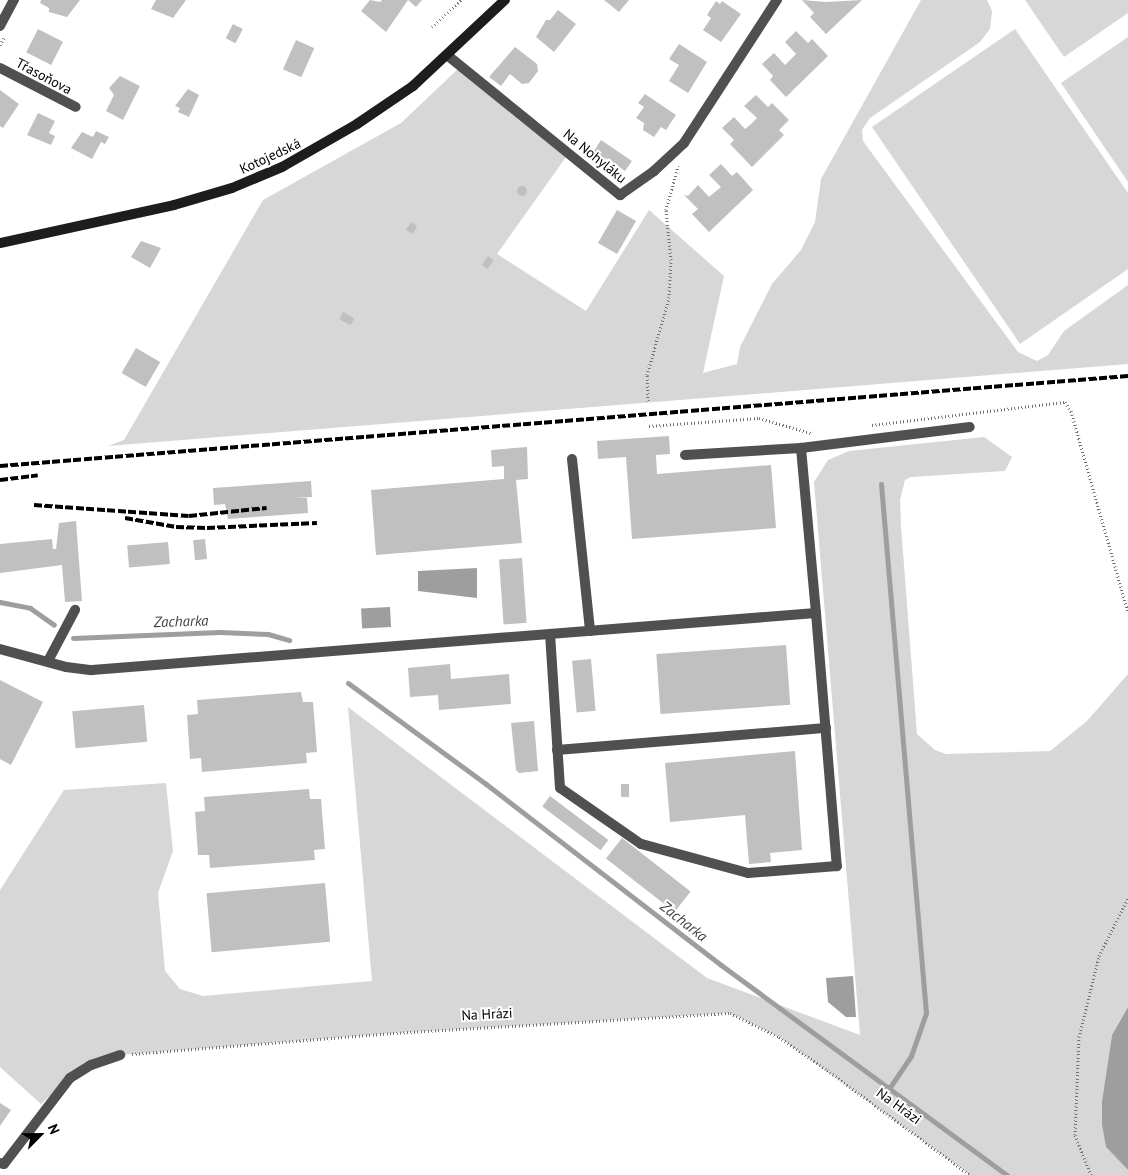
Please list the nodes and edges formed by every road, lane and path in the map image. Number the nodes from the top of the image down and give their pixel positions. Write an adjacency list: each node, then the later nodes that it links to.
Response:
1 (14, 0): 5 (street)
2 (461, 0): 6 (path)
3 (505, 0): 7 (main road, Kotojedská)
4 (776, 0): 10 (street, Na Nohyláku)
5 (0, 26)
6 (432, 27)
7 (447, 55): 10 (street, Na Nohyláku); 11 (main road, Kotojedská)
8 (0, 68): 9 (street, Třasoňova)
9 (76, 108)
10 (684, 143): 12 (path)
11 (0, 242)
12 (648, 401)
13 (870, 425): 22 (path)
14 (649, 426): 16 (path)
15 (970, 427): 17 (street)
16 (820, 432)
17 (800, 448): 18 (street); 21 (street)
18 (685, 455)
19 (572, 459): 23 (street)
20 (75, 610): 26 (street)
21 (816, 613): 23 (street); 27 (street)
22 (1128, 613)
23 (590, 631): 24 (street)
24 (550, 634): 26 (street); 28 (street)
25 (0, 649): 26 (street)
26 (48, 661)
27 (826, 728): 28 (street); 28 (street)
28 (557, 750)
29 (1128, 898): 33 (path)
30 (120, 1055): 31 (street); 32 (path, Na Hrázi)
31 (2, 1164)
32 (970, 1175)
33 (1091, 1175)

